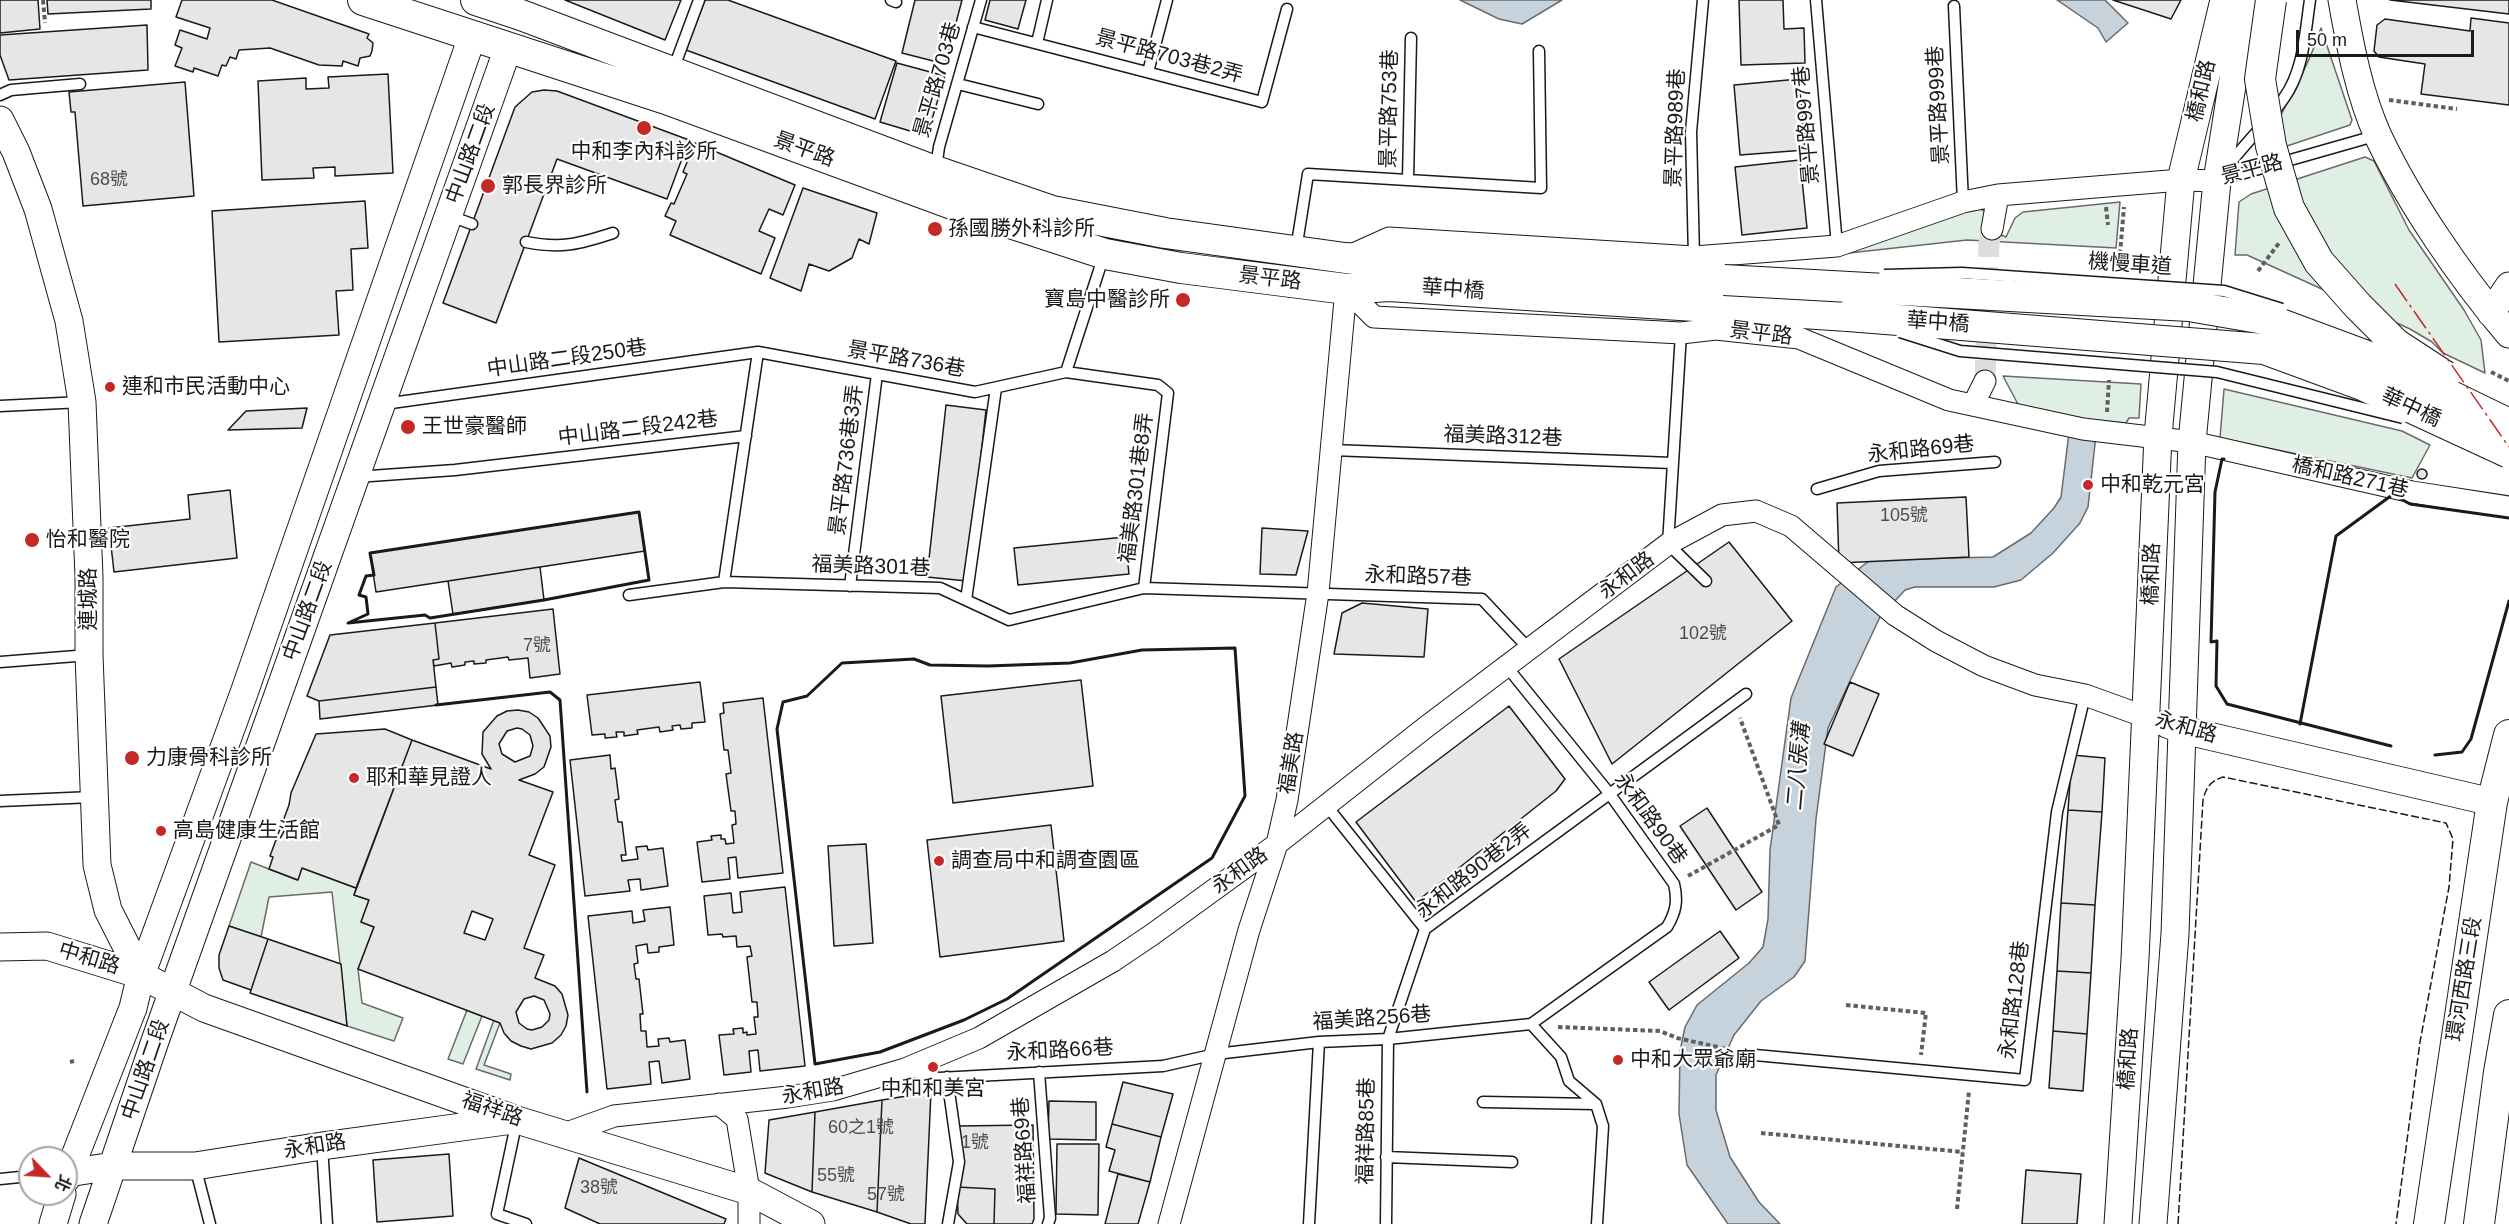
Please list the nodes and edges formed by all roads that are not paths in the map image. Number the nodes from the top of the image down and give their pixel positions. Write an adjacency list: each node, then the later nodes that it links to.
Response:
1 (363, 0): 18 (main road, 景平路)
2 (699, 0): 23 (lane)
3 (981, 0): 17 (lane, 景平路703巷)
4 (1047, 0): 20 (lane)
5 (1167, 0): 24 (lane)
6 (1703, 0): 44 (lane, 景平路989巷)
7 (1815, 0): 41 (lane, 景平路997巷)
8 (2223, 0): 34 (street, 橋和路)
9 (2249, 0): 35 (street, 橋和路)
10 (2271, 0): 63 (main road, bridge)
11 (2310, 0): 35 (lane)
12 (2342, 0): 30 (street)
13 (482, 1): 15 (main road, 景平路); 18 (main road, 中山路二段)
14 (1954, 6): 37 (lane, 景平路999巷)
15 (524, 7): 21 (main road, 中山路二段); 23 (main road, 景平路)
16 (1287, 9): 24 (lane, 景平路703巷2弄)
17 (973, 27): 20 (lane, 景平路703巷2弄); 26 (lane, 景平路703巷)
18 (472, 37): 21 (main road, 景平路); 105 (street, 中山路二段)
19 (1411, 38): 33 (lane, 景平路753巷)
20 (1037, 43): 24 (lane, 景平路703巷2弄)
21 (508, 48): 43 (main road, 景平路); 65 (street, 中山路二段)
22 (1539, 51): 33 (lane, 景平路753巷)
23 (672, 72): 32 (main road, 景平路)
24 (1148, 72)
25 (80, 84): 27 (lane)
26 (958, 84): 28 (lane); 32 (lane, 景平路703巷)
27 (0, 95)
28 (1038, 104)
29 (0, 120): 31 (street, 連城路)
30 (2378, 135): 35 (lane, 景平路); 53 (street)
31 (8, 152): 64 (street, 連城路)
32 (935, 171): 42 (main road, 景平路)
33 (1408, 180): 42 (lane, 景平路753巷)
34 (2181, 180): 35 (street, 景平路); 36 (street, 景平路); 70 (street, 橋和路)
35 (2217, 181): 71 (street, 橋和路)
36 (1998, 195): 37 (street, 景平路); 38 (street)
37 (1963, 202): 41 (street, 景平路)
38 (1992, 229)
39 (613, 233): 40 (lane)
40 (526, 242)
41 (1837, 246): 44 (street, 景平路)
42 (1296, 250): 45 (main road, 景平路)
43 (1104, 254): 51 (main road, 景平路); 59 (lane)
44 (1694, 257): 45 (street, 景平路)
45 (1345, 258): 46 (main road, 景平路)
46 (1389, 274): 49 (main road, 華中橋); 51 (main road, 華中橋); 54 (main road, 華中橋)
47 (1855, 276): 49 (lane, bridge)
48 (1867, 276): 52 (lane, 機慢車道, bridge)
49 (1724, 280): 68 (main road, 華中橋, bridge)
50 (2509, 286): 53 (street)
51 (1346, 289): 55 (street, 景平路); 72 (street, 福美路)
52 (2289, 312)
53 (2491, 313): 56 (street)
54 (1848, 316): 73 (main road, 華中橋, bridge); 76 (lane, bridge)
55 (1681, 333): 66 (street, 景平路); 75 (lane)
56 (2509, 334)
57 (758, 352): 60 (lane, 景平路736巷); 65 (lane, 中山路二段250巷); 69 (lane)
58 (2389, 352): 63 (lane, bridge)
59 (1066, 372): 62 (lane, 景平路736巷); 84 (lane, 福美路301巷8弄)
60 (877, 374): 62 (lane, 景平路736巷); 83 (lane, 景平路736巷3弄)
61 (1985, 381): 66 (street)
62 (996, 387): 87 (lane)
63 (2465, 389): 68 (main road)
64 (82, 402): 67 (lane); 89 (street, 連城路)
65 (381, 405): 77 (street, 中山路二段)
66 (1973, 405): 70 (street, 景平路)
67 (0, 406)
68 (2503, 414)
69 (746, 436): 77 (lane, 中山路二段242巷); 82 (lane)
70 (2158, 436): 71 (street, 景平路); 94 (street, 橋和路)
71 (2192, 442): 79 (street, 橋和路271巷); 95 (street, 橋和路)
72 (1332, 450): 75 (lane, 福美路312巷); 85 (street, 福美路)
73 (2509, 453)
74 (1995, 462): 78 (lane, 永和路69巷)
75 (1672, 463): 80 (lane)
76 (2509, 463)
77 (356, 477): 106 (street, 中山路二段)
78 (1817, 486)
79 (2509, 507)
80 (1668, 544): 81 (lane); 88 (street, 永和路); 93 (street, 永和路)
81 (1706, 581)
82 (724, 582): 83 (lane, 福美路301巷); 86 (lane, 福美路301巷)
83 (850, 586): 87 (lane, 福美路301巷)
84 (1144, 588): 85 (lane, 福美路301巷); 87 (lane, 福美路301巷)
85 (1318, 593): 88 (lane, 永和路57巷); 102 (street, 福美路)
86 (629, 595)
87 (966, 600)
88 (1530, 650): 91 (street, 永和路)
89 (89, 655): 90 (lane); 98 (street, 連城路)
90 (0, 662)
91 (1507, 667): 97 (lane, 永和路90巷); 101 (street, 永和路)
92 (1746, 694): 97 (lane, 永和路90巷2弄)
93 (2085, 695): 94 (street, 永和路); 112 (lane, 永和路128巷)
94 (2146, 717): 95 (street, 永和路); 123 (street, 橋和路)
95 (2183, 730): 100 (street, 永和路); 124 (street, 橋和路)
96 (2509, 735): 100 (main road, 環河西路三段)
97 (1608, 793): 103 (lane, 永和路90巷2弄); 108 (lane, 永和路90巷)
98 (95, 797): 99 (lane); 105 (street, 連城路)
99 (0, 801)
100 (2492, 802): 149 (main road, 環河西路三段)
101 (1326, 805): 102 (street, 永和路); 103 (lane)
102 (1277, 844): 111 (street, 福美路); 113 (street, 永和路)
103 (1425, 929): 109 (lane, 永和路90巷2弄)
104 (0, 947): 105 (street, 中和路)
105 (141, 975): 106 (street, 中和路); 122 (street, 中山路二段)
106 (173, 992): 119 (street, 福祥路); 127 (street, 中山路二段)
107 (2509, 1015): 150 (main road)
108 (1531, 1024): 109 (lane, 福美路256巷); 118 (lane)
109 (1388, 1039): 110 (lane, 福美路256巷); 125 (lane, 福祥路85巷)
110 (1319, 1042): 111 (lane, 福美路256巷); 144 (lane)
111 (1216, 1054): 114 (lane, 永和路66巷); 143 (street, 福美路)
112 (1755, 1055)
113 (905, 1069): 115 (lane, 永和路66巷); 117 (street, 永和路)
114 (1039, 1072): 115 (lane, 永和路66巷); 142 (lane, 福祥路69巷)
115 (947, 1077): 141 (lane)
116 (1483, 1102): 118 (lane)
117 (719, 1104): 120 (street, 永和路); 132 (street)
118 (1596, 1104): 146 (lane)
119 (517, 1120): 120 (street, 福祥路); 121 (street, 永和路); 138 (lane)
120 (564, 1134): 132 (street, 福祥路)
121 (322, 1146): 128 (street, 永和路); 137 (lane)
122 (78, 1147)
123 (2122, 1153): 124 (street); 147 (street, 橋和路)
124 (2158, 1155): 148 (street, 橋和路)
125 (1386, 1158): 126 (lane); 145 (lane, 福祥路85巷)
126 (1512, 1162)
127 (113, 1166): 128 (street, 永和路); 129 (street, 永和路); 135 (street, 中山路二段)
128 (195, 1166): 136 (lane)
129 (78, 1176)
130 (18, 1177): 131 (lane)
131 (0, 1179)
132 (749, 1191): 139 (street); 140 (street, 福祥路)
133 (58, 1206): 134 (street, 中山路二段)
134 (53, 1224)
135 (93, 1224)
136 (210, 1224)
137 (327, 1224)
138 (526, 1224)
139 (749, 1224)
140 (811, 1224)
141 (948, 1224)
142 (1048, 1224)
143 (1169, 1224)
144 (1309, 1224)
145 (1386, 1224)
146 (1597, 1224)
147 (2118, 1224)
148 (2153, 1224)
149 (2429, 1224)
150 (2480, 1224)

